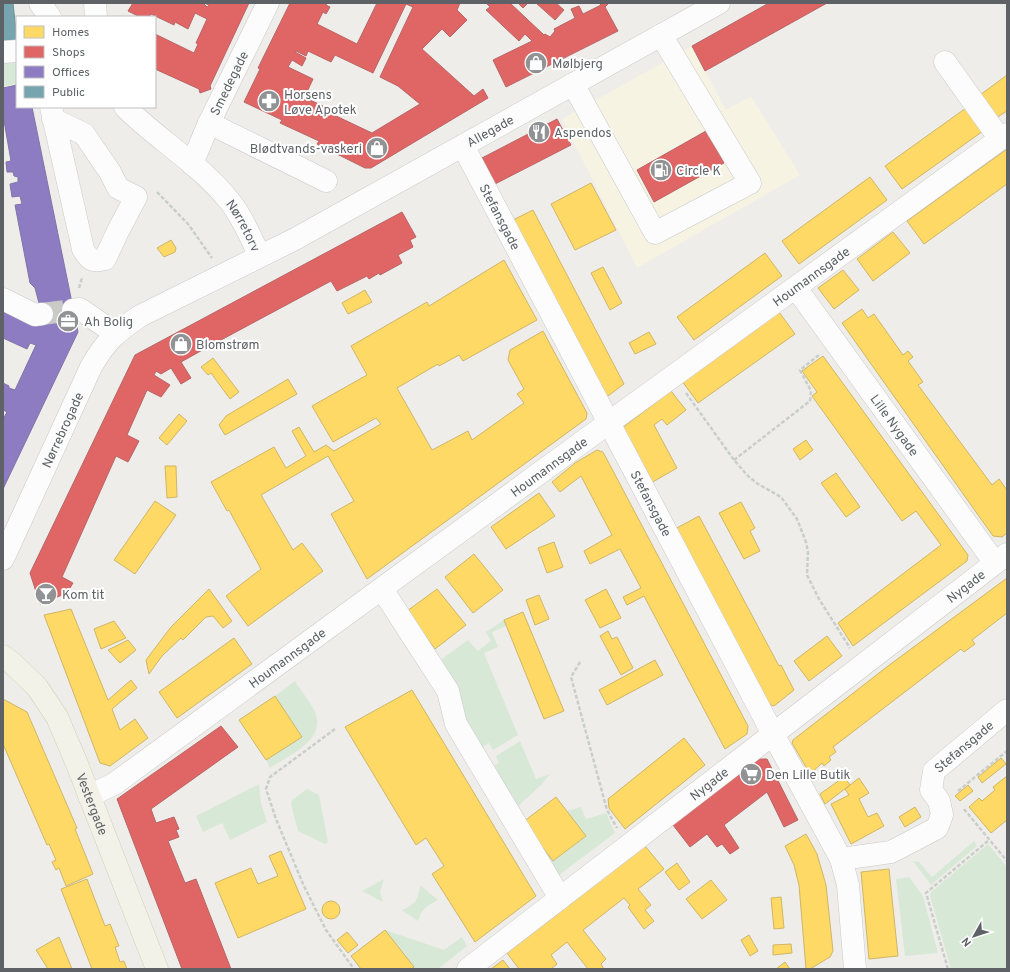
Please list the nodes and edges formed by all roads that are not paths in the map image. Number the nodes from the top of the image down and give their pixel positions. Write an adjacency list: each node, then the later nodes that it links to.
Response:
1 (40, 3): 5 (street)
2 (95, 3): 6 (street)
3 (268, 3): 14 (street, Smedegade)
4 (719, 3): 7 (street, Allegade)
5 (49, 16)
6 (96, 16)
7 (662, 34): 11 (street, Allegade); 11 (street)
8 (16, 51): 9 (street)
9 (3, 52)
10 (945, 62): 15 (street)
11 (573, 84): 16 (street, Allegade)
12 (126, 108): 17 (street, Nørretorv)
13 (52, 113): 13 (street)
14 (209, 123): 17 (street, Smedegade); 18 (street)
15 (1004, 137): 20 (street, Houmannsgade)
16 (462, 146): 19 (street, Allegade); 26 (street, Stefansgade)
17 (192, 164): 19 (street, Nørretorv)
18 (326, 181)
19 (260, 256): 24 (street, Nørretorv)
20 (796, 288): 26 (street, Houmannsgade); 28 (street, Lille Nygade)
21 (3, 299): 23 (street)
22 (77, 310): 25 (street)
23 (42, 314)
24 (140, 316): 25 (street, Nørrebrogade)
25 (116, 334): 27 (street, Nørrebrogade)
26 (609, 423): 29 (street, Houmannsgade); 32 (street, Stefansgade)
27 (3, 558)
28 (1001, 558): 32 (street, Nygade)
29 (382, 589): 33 (street, Houmannsgade); 35 (street)
30 (3, 656): 33 (main road, Vestergade)
31 (1007, 710): 34 (street, Stefansgade)
32 (772, 734): 34 (street, Stefansgade); 35 (street, Nygade)
33 (89, 796): 36 (main road, Vestergade)
34 (841, 859): 38 (street, Stefansgade)
35 (560, 898): 37 (street, Nygade)
36 (156, 969)
37 (468, 969)
38 (854, 969)

